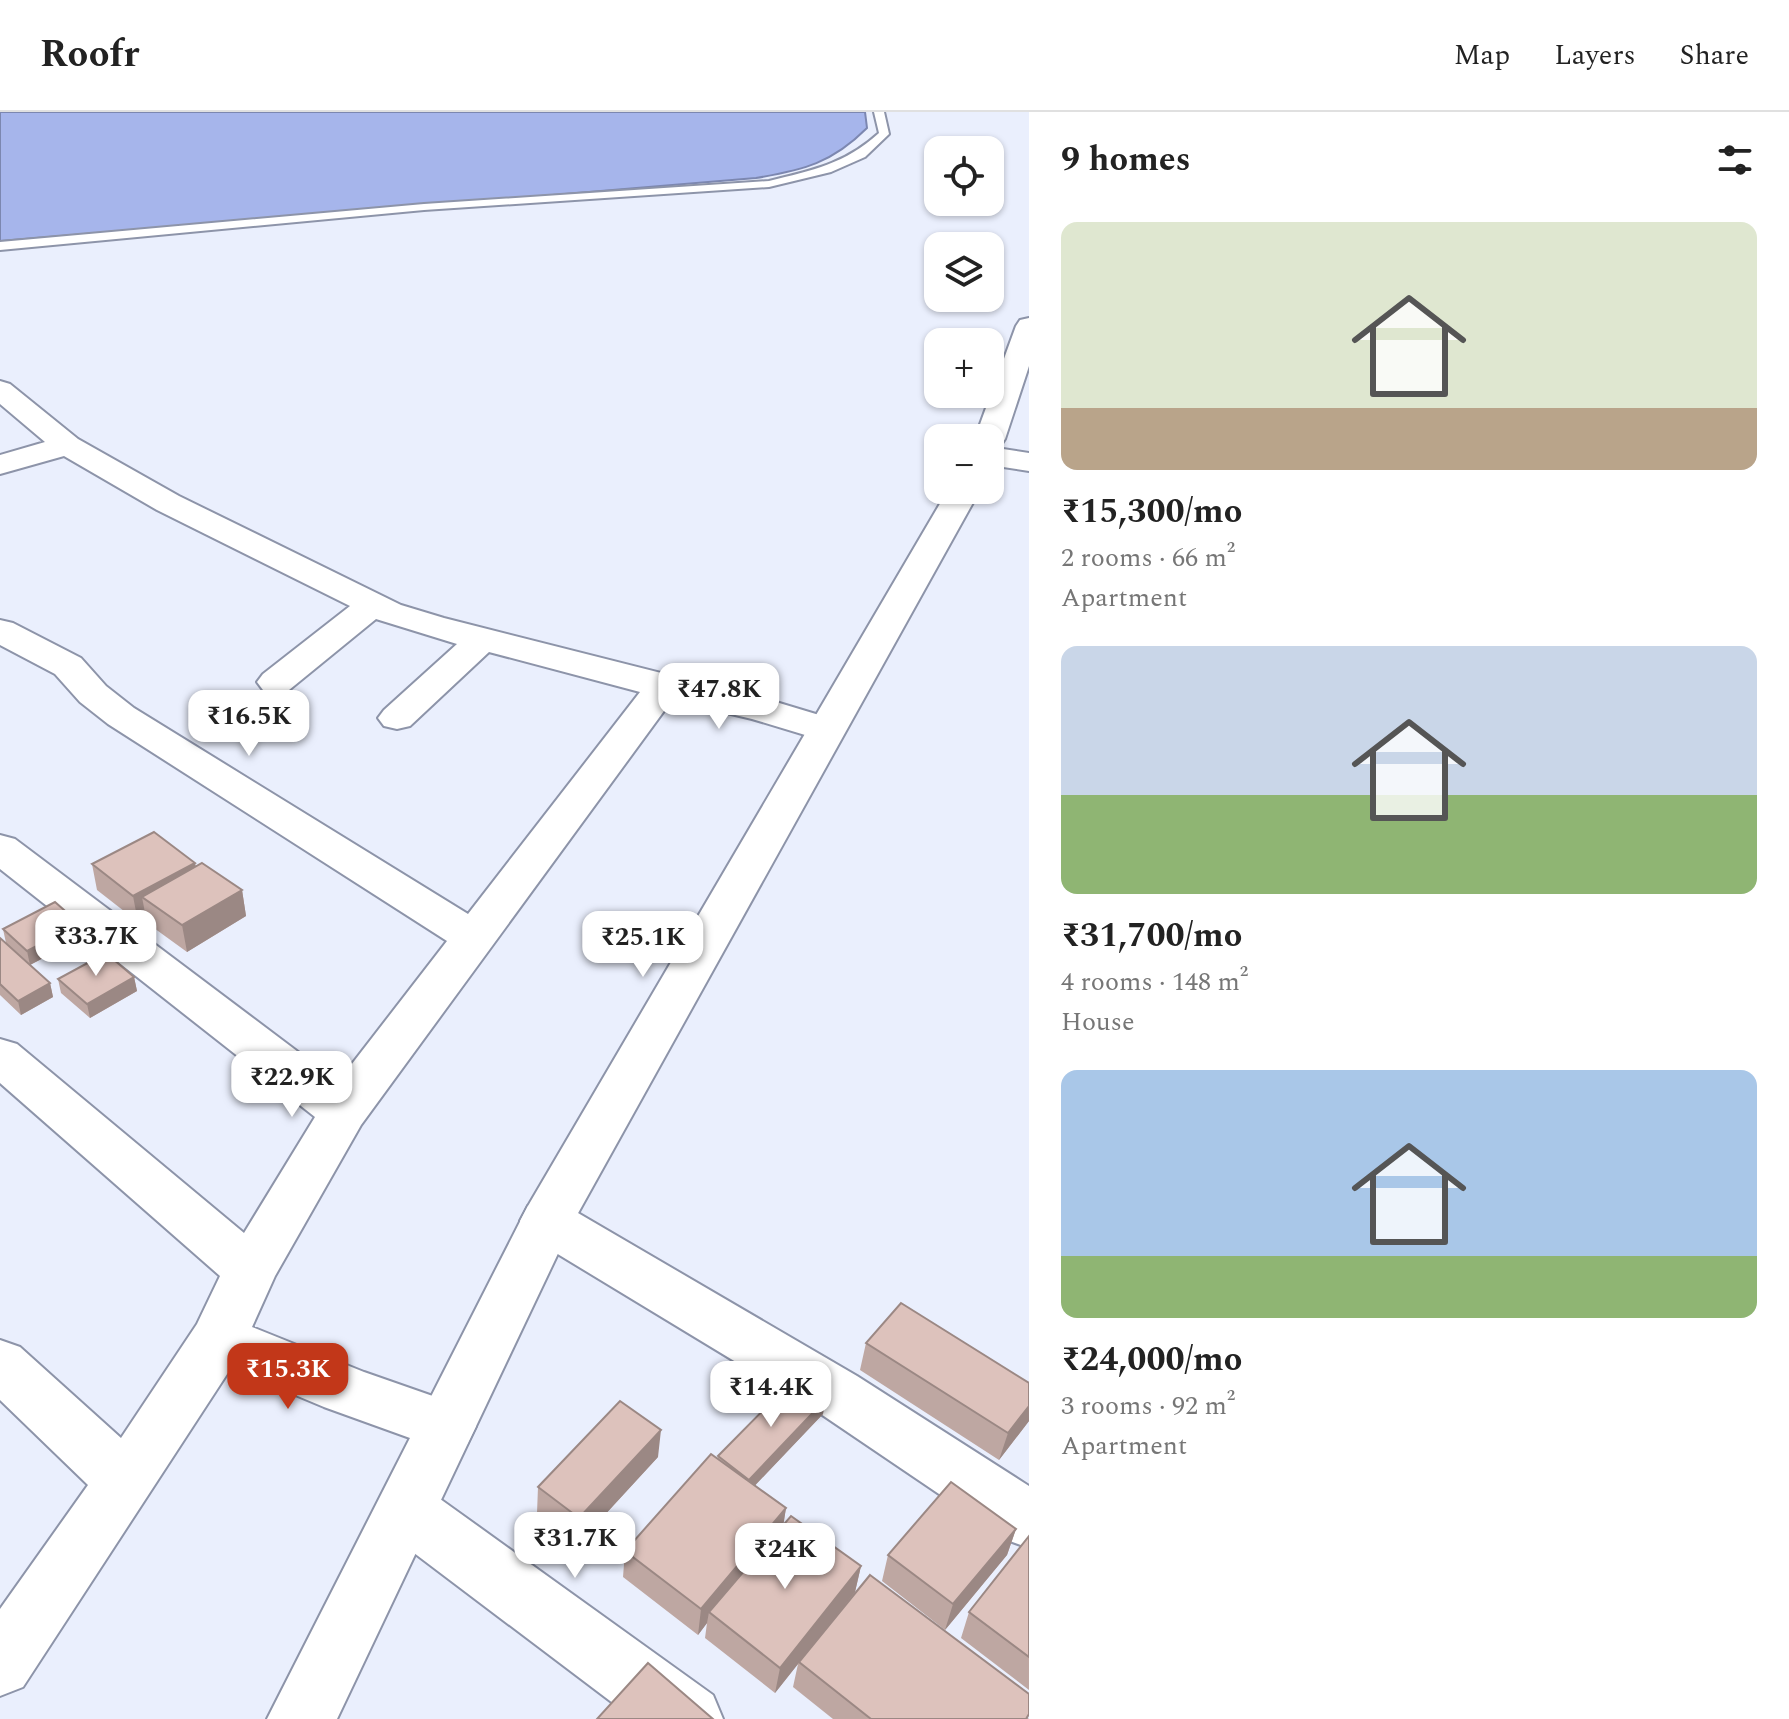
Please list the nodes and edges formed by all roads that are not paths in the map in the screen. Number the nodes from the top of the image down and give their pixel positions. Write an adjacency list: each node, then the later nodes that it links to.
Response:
1 (879, 112): 2 (lane)
2 (0, 246)
3 (1028, 334): 5 (street)
4 (0, 390): 6 (street)
5 (995, 424)
6 (67, 445): 9 (street); 11 (street)
7 (1004, 458): 8 (street)
8 (1029, 462)
9 (0, 465)
10 (956, 504): 17 (street)
11 (374, 604): 13 (street); 14 (street)
12 (0, 631): 19 (street)
13 (483, 639): 15 (street); 16 (street)
14 (276, 682)
15 (676, 690): 17 (street); 19 (street)
16 (397, 718)
17 (825, 729): 22 (street)
18 (0, 848): 21 (street)
19 (473, 937): 21 (street)
20 (0, 1056): 23 (street)
21 (343, 1112): 23 (street)
22 (547, 1221): 26 (street); 29 (street)
23 (250, 1270): 24 (street)
24 (240, 1347): 26 (street); 27 (street)
25 (0, 1364): 27 (street)
26 (446, 1426): 28 (street)
27 (126, 1481): 30 (street)
28 (407, 1511): 31 (street); 32 (street)
29 (1029, 1520)
30 (0, 1664)
31 (301, 1719)
32 (689, 1719)

